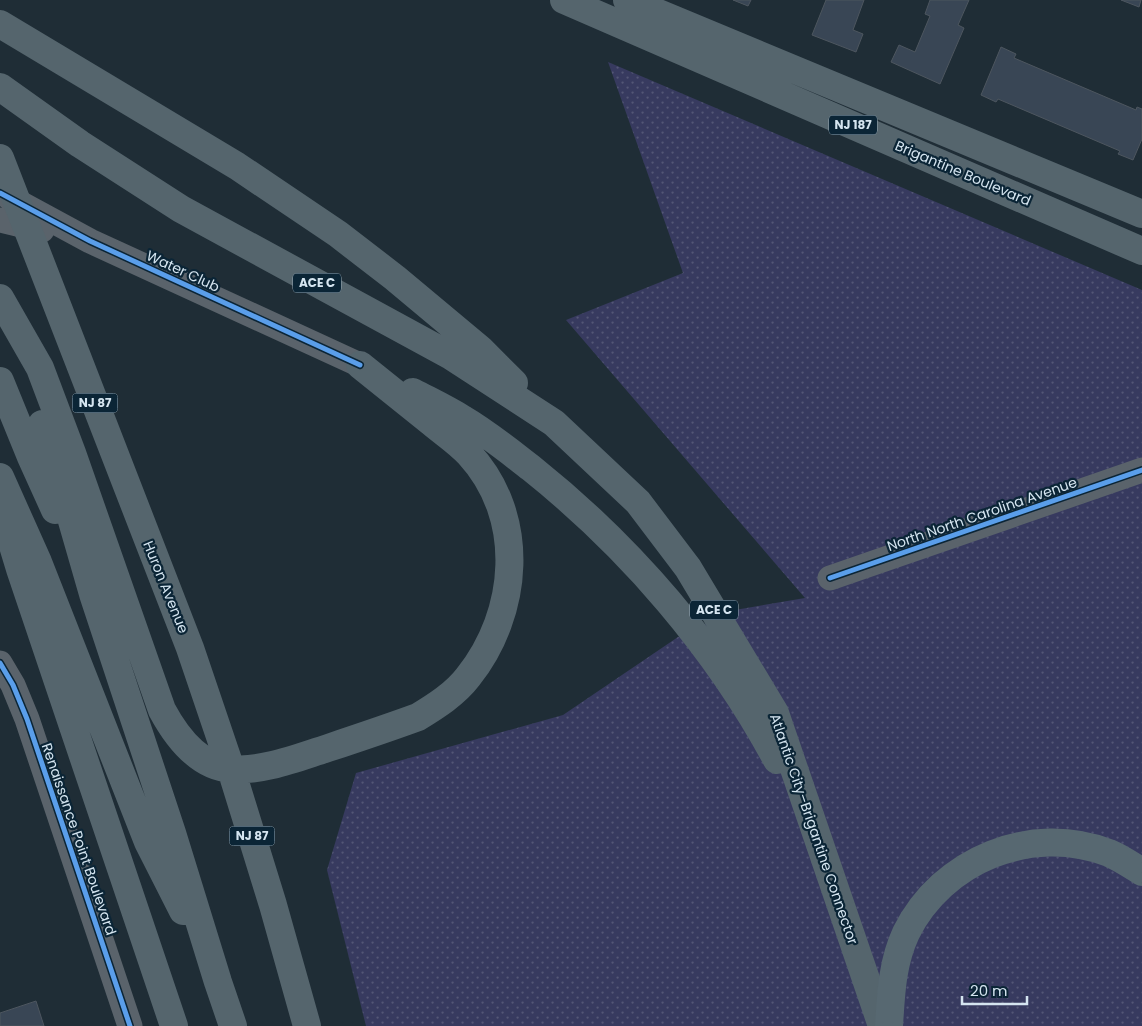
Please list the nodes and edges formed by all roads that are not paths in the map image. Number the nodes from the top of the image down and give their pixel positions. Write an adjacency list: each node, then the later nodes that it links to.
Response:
1 (564, 0): 10 (main road, Brigantine Boulevard / NJ 187)
2 (627, 0): 7 (main road, NJ 187)
3 (0, 24): 15 (main road)
4 (0, 87): 15 (main road, Atlantic City–Brigantine Connector / ACE C)
5 (0, 158): 22 (main road, Huron Avenue / NJ 87)
6 (0, 193): 9 (street, Water Club)
7 (1142, 214)
8 (0, 220): 9 (street)
9 (90, 241): 13 (street, Water Club)
10 (1142, 251)
11 (0, 298): 22 (main road)
12 (0, 310): 20 (main road)
13 (360, 365): 22 (main road); 23 (main road)
14 (0, 381): 20 (main road)
15 (554, 423): 23 (main road, Atlantic City–Brigantine Connector / ACE C)
16 (1142, 470): 19 (street, North North Carolina Avenue)
17 (0, 477): 25 (main road)
18 (0, 503): 27 (main road)
19 (830, 578)
20 (93, 594): 25 (main road)
21 (0, 663): 26 (street, Renaissance Point Boulevard)
22 (231, 769): 29 (main road, Huron Avenue / NJ 87)
23 (816, 834): 30 (main road, Atlantic City–Brigantine Connector / ACE C)
24 (1142, 872): 31 (highway)
25 (218, 982): 28 (main road)
26 (130, 1026)
27 (174, 1026)
28 (233, 1026)
29 (307, 1026)
30 (882, 1026)
31 (889, 1026)

